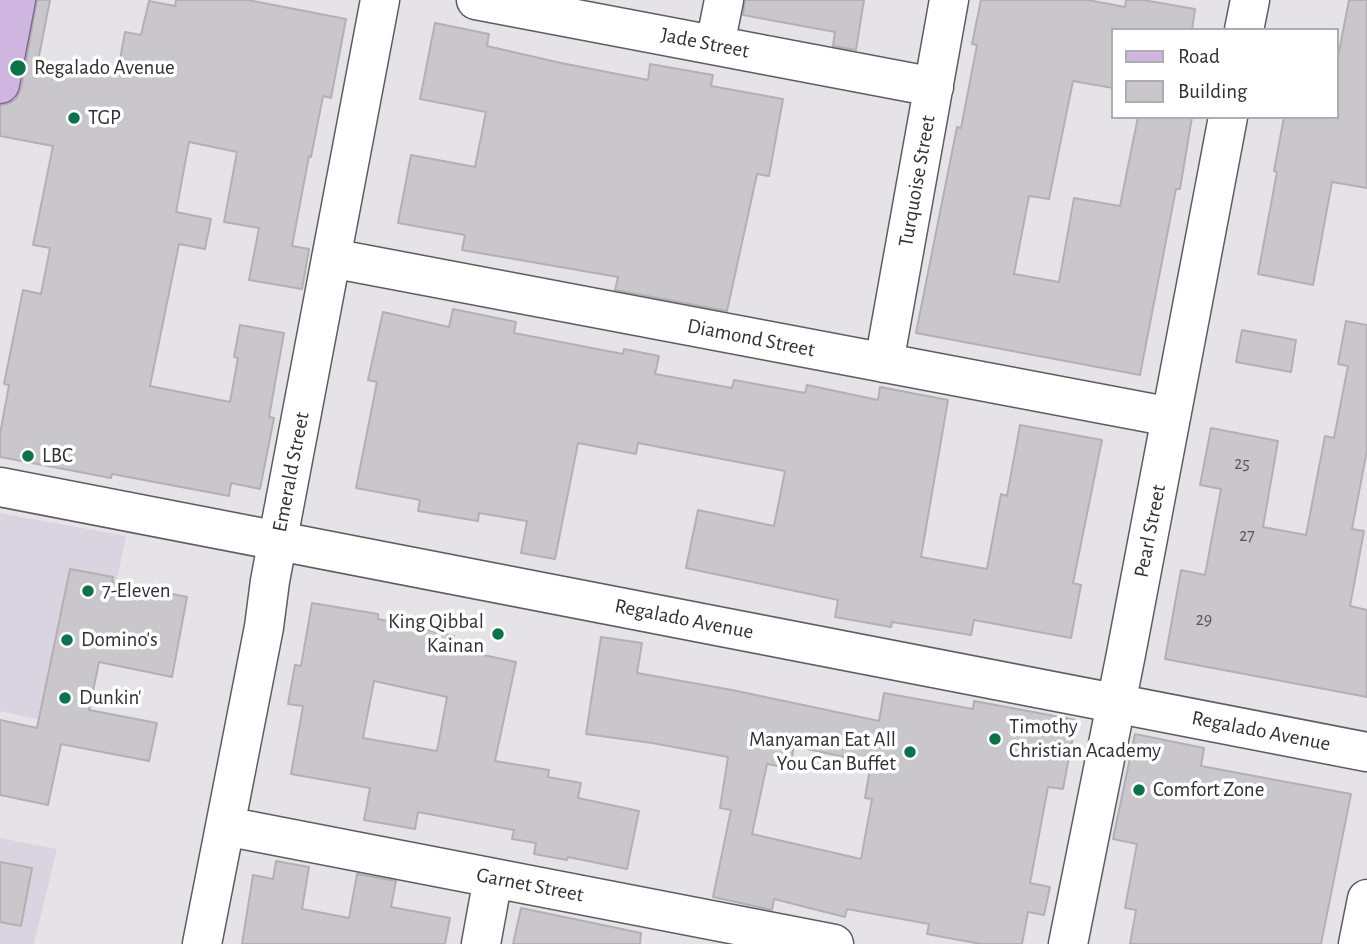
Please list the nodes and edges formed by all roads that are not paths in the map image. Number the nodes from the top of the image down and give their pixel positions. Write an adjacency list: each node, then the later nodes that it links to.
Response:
1 (16, 0): 10 (main road)
2 (380, 0): 13 (street, Emerald Street)
3 (476, 0): 7 (street, Jade Street)
4 (724, 0): 9 (street)
5 (949, 0): 11 (street, Turquoise Street)
6 (1250, 0): 8 (street)
7 (569, 9): 9 (street, Jade Street)
8 (1244, 28)
9 (715, 45): 11 (street, Jade Street)
10 (0, 84)
11 (934, 87): 14 (street, Turquoise Street)
12 (1228, 119): 15 (street, Pearl Street)
13 (331, 258): 14 (street, Diamond Street); 17 (street, Emerald Street)
14 (884, 363): 15 (street, Diamond Street)
15 (1171, 417): 18 (street, Pearl Street)
16 (0, 487): 17 (street, Regalado Avenue)
17 (278, 540): 18 (street, Regalado Avenue); 20 (street, Emerald Street)
18 (1116, 703): 19 (street, Regalado Avenue); 27 (street, Pearl Street)
19 (1367, 752)
20 (225, 826): 21 (street, Garnet Street); 24 (street, Emerald Street)
21 (494, 878): 23 (street, Garnet Street); 25 (street)
22 (1367, 899): 28 (street)
23 (764, 937): 26 (street, Garnet Street)
24 (202, 944)
25 (481, 944)
26 (834, 944)
27 (1068, 944)
28 (1358, 944)

